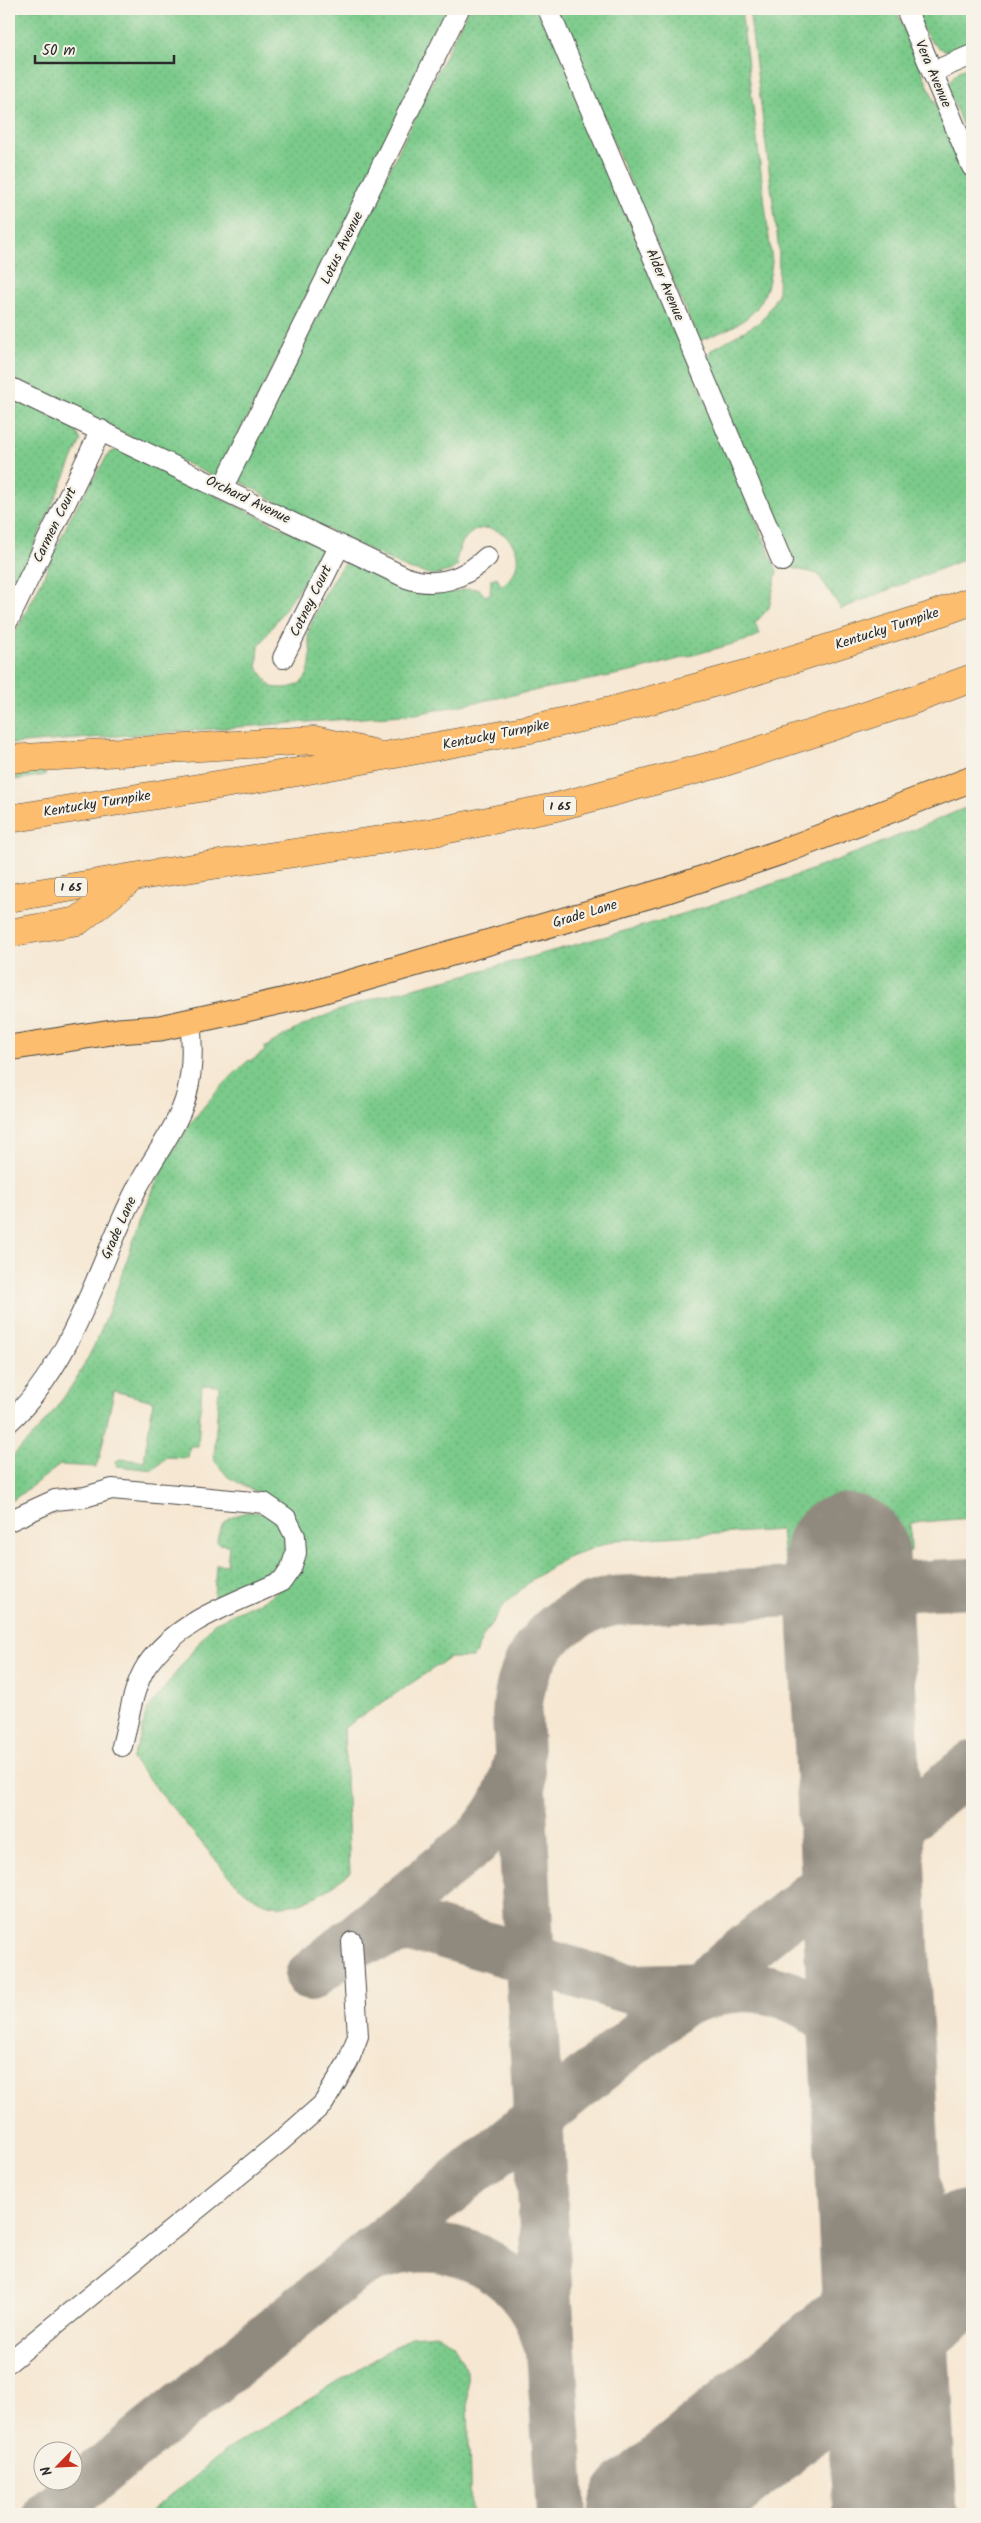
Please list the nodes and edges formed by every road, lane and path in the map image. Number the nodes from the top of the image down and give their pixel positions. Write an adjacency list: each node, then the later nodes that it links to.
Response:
1 (459, 9): 9 (street, Lotus Avenue)
2 (548, 9): 12 (street, Alder Avenue)
3 (906, 9): 5 (street, Vera Avenue)
4 (972, 55): 5 (street)
5 (932, 72): 6 (street, Vera Avenue)
6 (972, 167)
7 (9, 386): 8 (street, Orchard Avenue)
8 (101, 430): 9 (street, Orchard Avenue); 14 (street, Carmen Court)
9 (223, 487): 10 (street, Orchard Avenue)
10 (340, 545): 11 (street, Orchard Avenue); 15 (street, Cotney Court)
11 (487, 557)
12 (782, 561)
13 (972, 601): 17 (highway, Kentucky Turnpike)
14 (9, 619)
15 (283, 658)
16 (972, 678): 21 (highway, I 65)
17 (381, 755): 18 (highway); 20 (highway, Kentucky Turnpike)
18 (9, 759)
19 (972, 779): 24 (main road, Grade Lane)
20 (9, 819)
21 (133, 877): 22 (highway, I 65); 23 (highway)
22 (9, 898)
23 (9, 933)
24 (190, 1022): 25 (main road, Grade Lane); 26 (street, Grade Lane)
25 (9, 1048)
26 (9, 1422)
27 (9, 1521): 28 (street)
28 (122, 1746)
29 (352, 1942): 30 (street)
30 (9, 2362)

